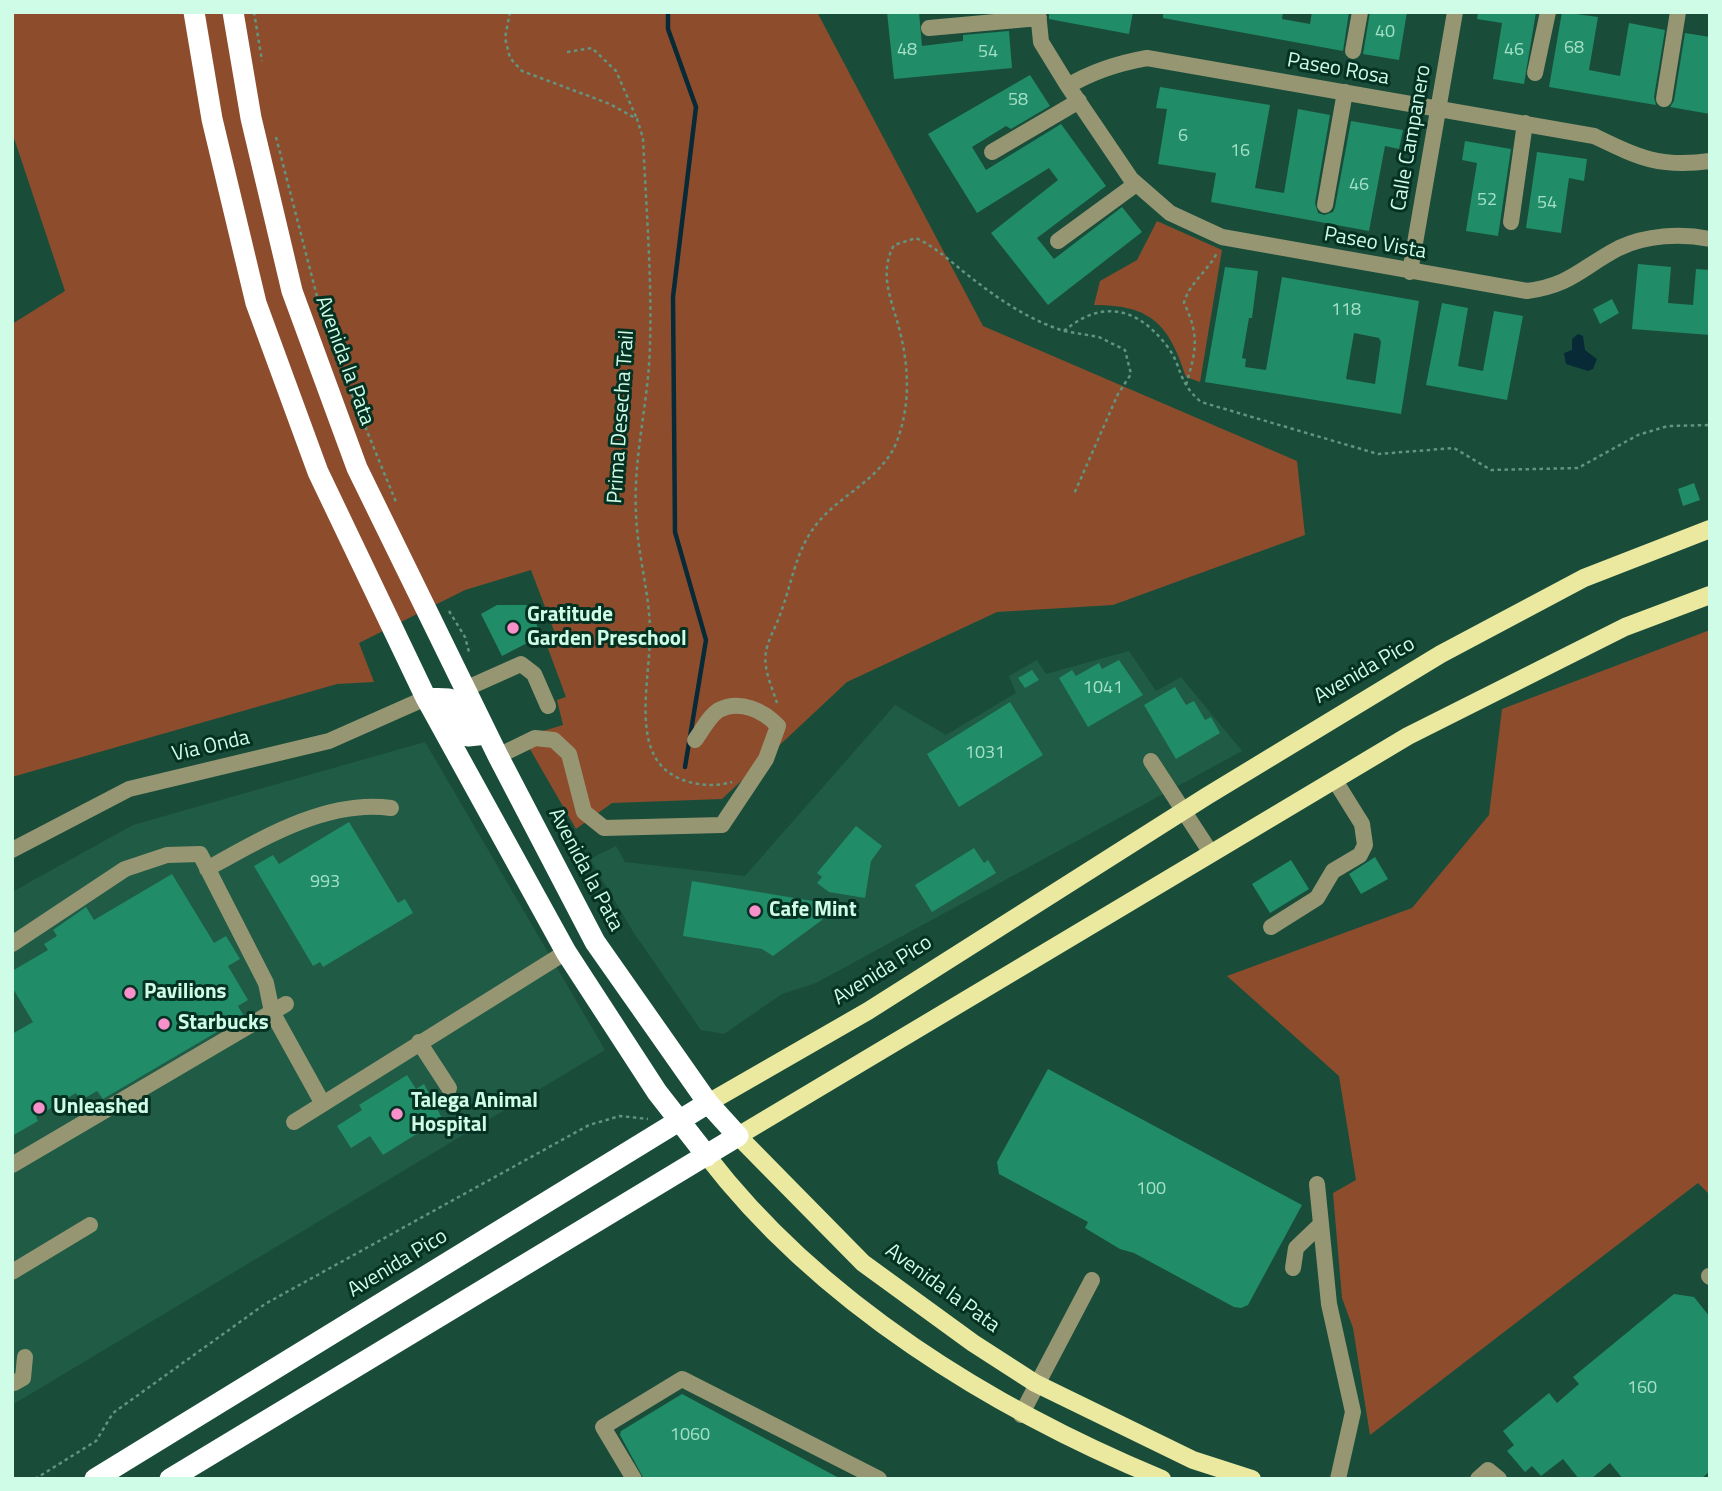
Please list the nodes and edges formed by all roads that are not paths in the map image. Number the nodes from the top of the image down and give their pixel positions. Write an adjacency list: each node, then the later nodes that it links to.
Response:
1 (194, 12): 28 (highway)
2 (233, 12): 27 (highway, Avenida la Pata)
3 (1360, 12): 9 (street)
4 (1455, 12): 15 (street, Calle Campanero)
5 (1548, 12): 10 (street)
6 (1678, 12): 13 (street)
7 (1038, 15): 8 (street); 11 (street, Paseo Vista)
8 (929, 28)
9 (1353, 51)
10 (1535, 73)
11 (1068, 86): 12 (street, Paseo Rosa); 14 (street, Paseo Vista)
12 (1345, 92): 15 (street, Paseo Rosa); 20 (street)
13 (1664, 99)
14 (1079, 101): 17 (street); 19 (street, Paseo Vista)
15 (1439, 109): 16 (street, Paseo Rosa); 24 (street, Calle Campanero)
16 (1525, 124): 18 (street, Paseo Rosa); 21 (street)
17 (992, 152)
18 (1710, 161)
19 (1136, 184): 23 (street); 24 (street, Paseo Vista)
20 (1325, 205)
21 (1511, 222)
22 (1710, 239): 24 (street, Paseo Vista)
23 (1058, 241)
24 (1410, 272)
25 (1710, 529): 36 (main road, Avenida Pico)
26 (1710, 595): 34 (main road)
27 (465, 689): 29 (street); 30 (highway, Avenida la Pata)
28 (426, 698): 30 (highway); 37 (street, Via Onda); 42 (highway)
29 (548, 706)
30 (487, 734): 32 (highway, Avenida la Pata)
31 (695, 740): 32 (street)
32 (498, 756): 46 (highway, Avenida la Pata)
33 (1151, 761): 36 (street)
34 (1334, 779): 38 (main road); 40 (street)
35 (391, 808): 39 (street)
36 (1183, 811): 38 (street); 46 (main road, Avenida Pico)
37 (12, 850)
38 (1211, 853): 50 (main road)
39 (207, 869): 41 (street); 43 (street)
40 (1271, 927)
41 (12, 944)
42 (566, 952): 44 (street); 48 (highway)
43 (279, 1008): 47 (street); 52 (street)
44 (419, 1042): 45 (street); 47 (street)
45 (449, 1088)
46 (708, 1103): 48 (highway, Avenida Pico); 50 (highway, Avenida la Pata)
47 (323, 1104): 49 (street)
48 (680, 1121): 51 (highway); 63 (highway, Avenida Pico)
49 (294, 1122)
50 (738, 1136): 51 (highway); 61 (main road, Avenida la Pata)
51 (706, 1156): 62 (main road); 64 (highway)
52 (12, 1165)
53 (1317, 1184): 55 (street)
54 (90, 1225): 57 (street)
55 (1320, 1225): 56 (street); 69 (street)
56 (1293, 1268)
57 (12, 1272)
58 (1092, 1280): 61 (street)
59 (24, 1357): 60 (street)
60 (14, 1383)
61 (1035, 1383): 62 (street); 68 (main road, Avenida la Pata)
62 (1021, 1415): 67 (main road)
63 (95, 1479)
64 (170, 1479)
65 (634, 1479): 66 (street)
66 (879, 1479)
67 (1162, 1479)
68 (1252, 1479)
69 (1338, 1479)
70 (1478, 1479): 71 (street)
71 (1499, 1479)

